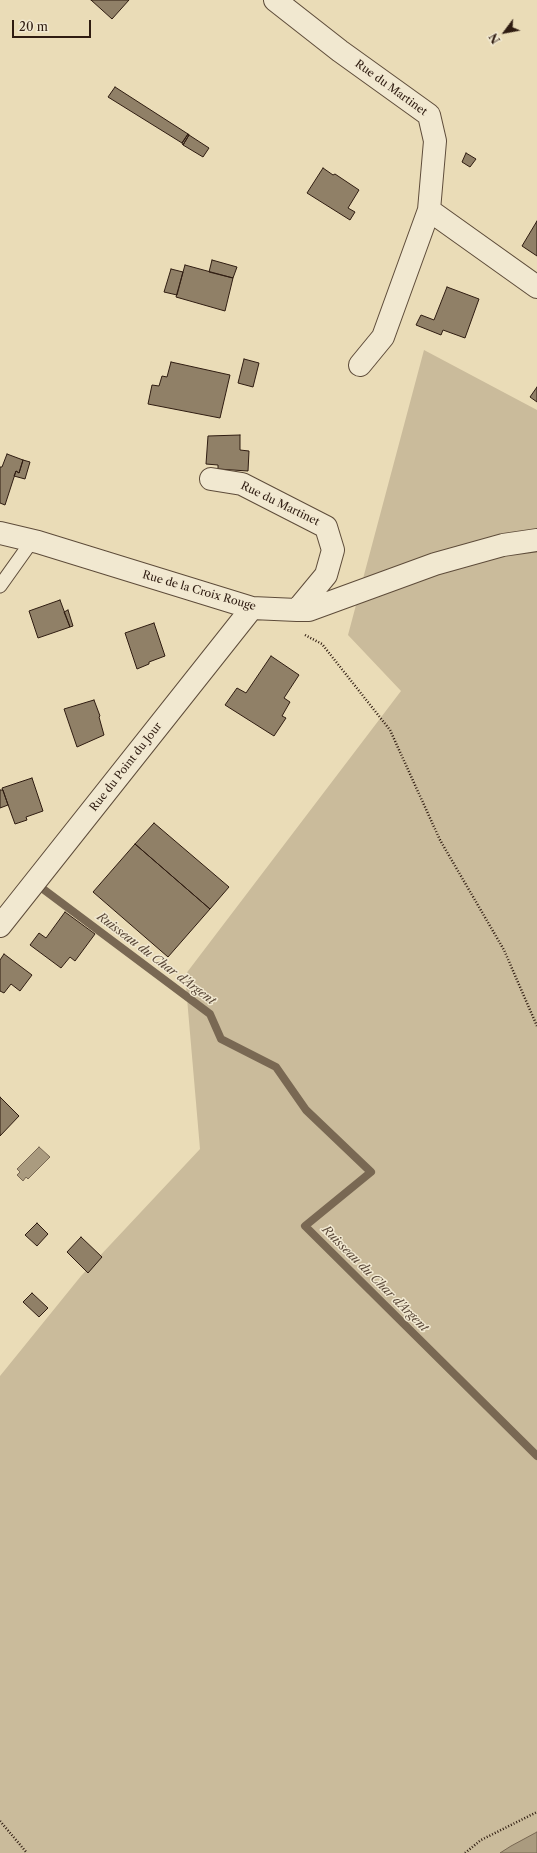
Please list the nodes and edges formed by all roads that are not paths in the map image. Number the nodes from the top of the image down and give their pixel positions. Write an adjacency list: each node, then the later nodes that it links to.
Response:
1 (275, 0): 2 (street, Rue du Martinet)
2 (429, 210): 3 (street); 4 (street, Rue du Martinet)
3 (537, 287)
4 (360, 365)
5 (211, 479): 11 (street, Rue du Martinet)
6 (0, 533): 8 (street, Rue de la Croix Rouge)
7 (537, 540): 11 (street, Rue de la Croix Rouge)
8 (32, 541): 9 (lane); 10 (street, Rue de la Croix Rouge)
9 (0, 586)
10 (252, 608): 11 (street, Rue de la Croix Rouge); 12 (street, Rue du Point du Jour)
11 (287, 609)
12 (0, 926)

